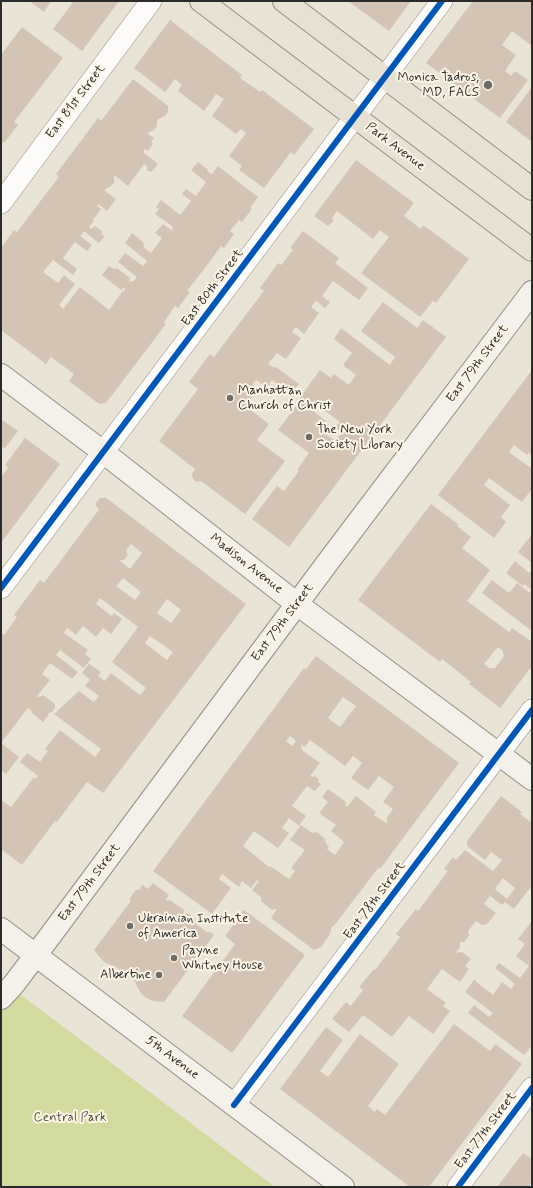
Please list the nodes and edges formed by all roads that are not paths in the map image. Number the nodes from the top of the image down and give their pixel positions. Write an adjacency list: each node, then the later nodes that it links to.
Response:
1 (151, 1): 8 (street, East 81st Street)
2 (201, 1): 6 (main road, Park Avenue)
3 (284, 1): 5 (main road)
4 (442, 1): 5 (street, East 80th Street)
5 (385, 77): 6 (street, East 80th Street); 7 (main road)
6 (354, 117): 9 (main road, Park Avenue); 12 (street, East 80th Street)
7 (532, 189)
8 (1, 203)
9 (532, 250)
10 (532, 292): 14 (main road, East 79th Street)
11 (1, 375): 12 (main road, Madison Avenue)
12 (103, 452): 13 (street, East 80th Street); 14 (main road, Madison Avenue)
13 (1, 588)
14 (297, 604): 16 (main road, Madison Avenue); 19 (main road, East 79th Street)
15 (532, 710): 16 (street, East 78th Street)
16 (499, 754): 17 (main road, Madison Avenue); 22 (street, East 78th Street)
17 (532, 779)
18 (1, 929): 19 (main road, 5th Avenue)
19 (36, 955): 20 (main road, East 79th Street); 22 (main road, 5th Avenue)
20 (1, 998)
21 (532, 1088): 24 (street, East 77th Street)
22 (234, 1105): 23 (main road, 5th Avenue)
23 (343, 1187)
24 (458, 1187)

